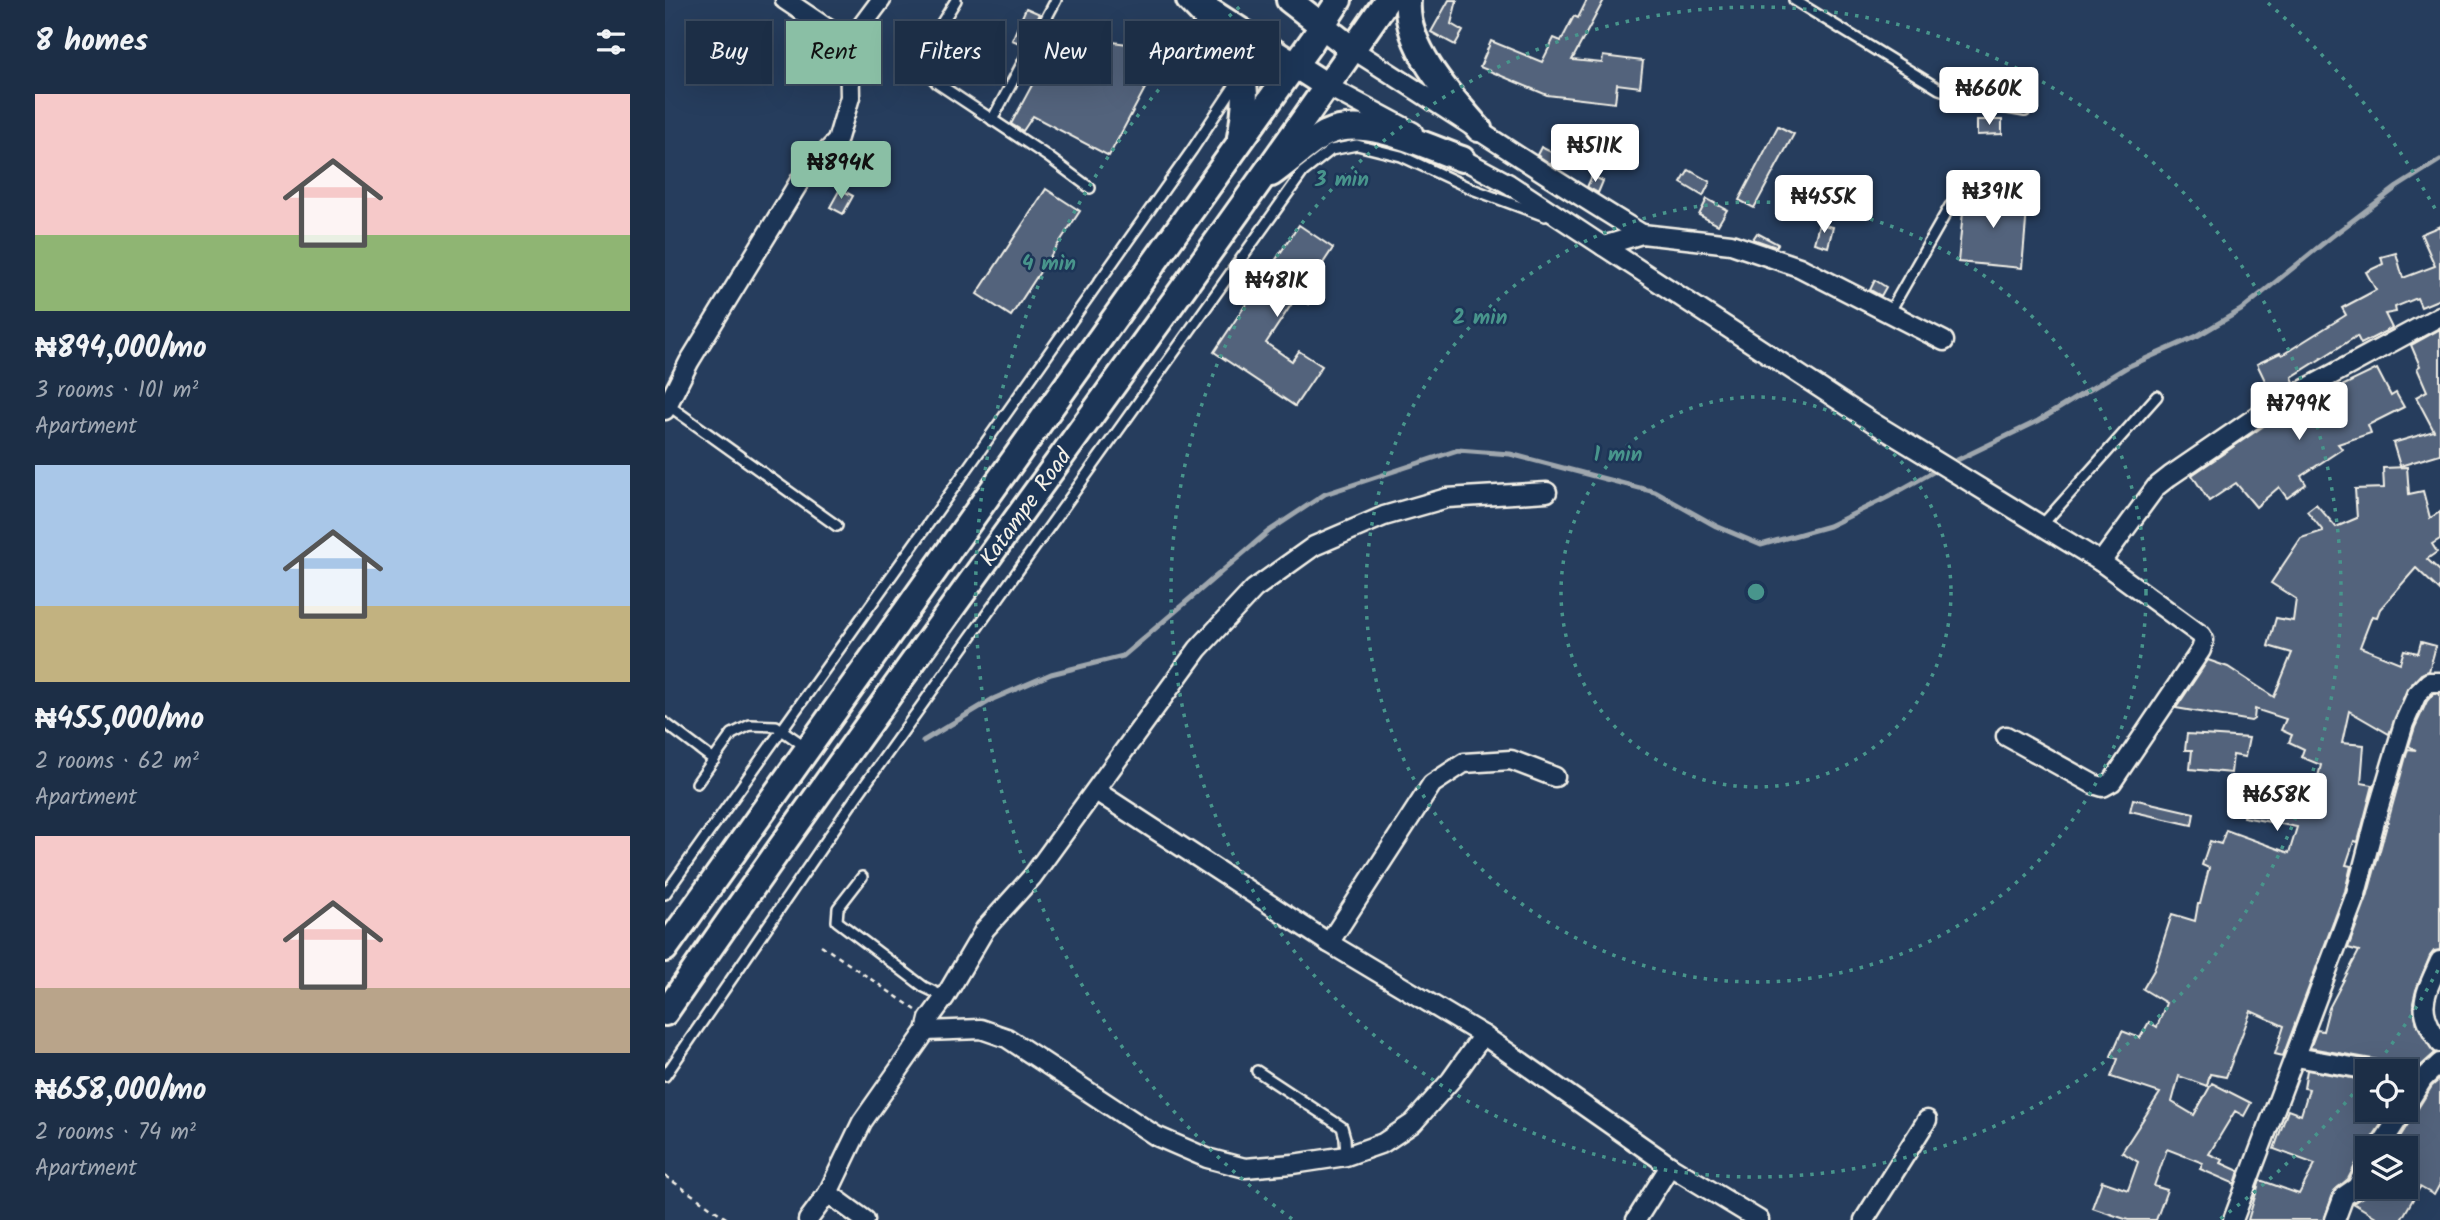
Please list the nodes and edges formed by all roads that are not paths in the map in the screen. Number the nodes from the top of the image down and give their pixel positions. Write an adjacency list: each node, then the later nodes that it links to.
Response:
1 (785, 0): 11 (street)
2 (881, 0): 12 (street)
3 (956, 0): 22 (lane)
4 (1056, 0): 22 (lane)
5 (1191, 0): 13 (main road); 16 (main road)
6 (1289, 0): 14 (main road)
7 (1339, 0): 14 (main road, Katampe Road)
8 (1387, 0): 15 (main road, Katampe Road)
9 (1408, 0): 23 (main road)
10 (1794, 0): 21 (lane)
11 (816, 21)
12 (865, 21)
13 (1209, 21)
14 (1321, 26): 15 (main road); 16 (main road, Katampe Road)
15 (1352, 49): 20 (main road, Katampe Road); 23 (street)
16 (1294, 66): 20 (main road); 24 (main road, Katampe Road)
17 (850, 84): 36 (street)
18 (1236, 84): 43 (lane)
19 (1245, 84): 24 (main road)
20 (1327, 86): 25 (street); 27 (main road, Katampe Road)
21 (2025, 111)
22 (992, 120): 26 (lane)
23 (1479, 129): 30 (street)
24 (1238, 146): 45 (main road, Katampe Road)
25 (1462, 159): 27 (main road); 29 (street)
26 (1090, 187)
27 (1254, 188): 56 (main road, Katampe Road)
28 (1950, 206): 32 (lane)
29 (1569, 224): 31 (street); 64 (lane)
30 (1642, 234): 31 (street); 32 (street)
31 (1603, 246): 38 (street)
32 (1889, 313): 34 (street)
33 (2440, 316): 40 (street)
34 (1944, 341)
35 (2157, 396): 38 (lane)
36 (667, 407): 39 (lane)
37 (1547, 492): 49 (street)
38 (2042, 525): 40 (street)
39 (837, 526)
40 (2101, 562): 44 (street)
41 (2440, 682): 60 (street)
42 (665, 723): 46 (lane)
43 (782, 730): 45 (lane); 46 (lane); 51 (lane)
44 (2006, 736)
45 (807, 748): 53 (main road, Katampe Road)
46 (714, 760): 48 (lane)
47 (1555, 777): 52 (street)
48 (697, 783)
49 (1096, 791): 52 (street); 55 (street)
50 (862, 877): 55 (lane)
51 (665, 894)
52 (1329, 943): 58 (street)
53 (665, 949)
54 (2440, 961): 59 (street)
55 (945, 997): 57 (street)
56 (665, 1013)
57 (928, 1025): 67 (street); 70 (street)
58 (1483, 1035): 67 (street); 68 (street)
59 (2440, 1043)
60 (2296, 1057): 62 (street); 76 (street)
61 (2440, 1063): 65 (street)
62 (2355, 1067)
63 (1257, 1070): 67 (lane)
64 (665, 1076)
65 (2418, 1076)
66 (1927, 1121): 75 (street)
67 (1346, 1156)
68 (1670, 1166): 73 (street); 74 (street)
69 (2355, 1188): 77 (street)
70 (828, 1193): 71 (street); 72 (street)
71 (808, 1220)
72 (865, 1220)
73 (1636, 1220)
74 (1759, 1220)
75 (1864, 1220)
76 (2233, 1220)
77 (2335, 1220)

